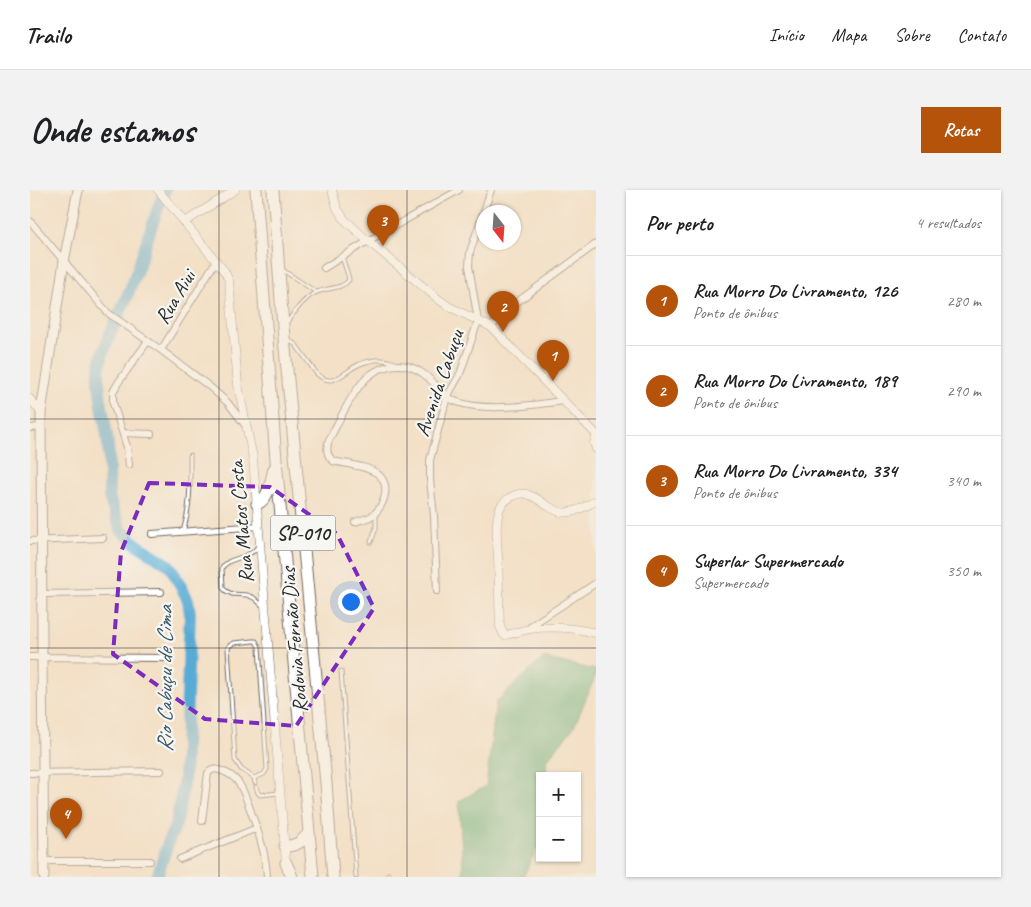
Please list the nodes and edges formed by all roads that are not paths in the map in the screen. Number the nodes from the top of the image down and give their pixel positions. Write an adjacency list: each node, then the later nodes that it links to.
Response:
1 (78, 190): 15 (main road)
2 (158, 190): 11 (street, Rua Matos Costa)
3 (235, 190): 11 (street)
4 (256, 190): 39 (highway, Rodovia Fernão Dias / SP-010)
5 (273, 190): 17 (highway, Rodovia Fernão Dias / SP-010)
6 (332, 190): 12 (street)
7 (459, 190): 9 (street)
8 (491, 190): 20 (street, Avenida Cabuçu)
9 (449, 192): 12 (street)
10 (30, 221): 15 (street)
11 (185, 222): 16 (street, Rua Matos Costa)
12 (368, 241): 14 (street); 20 (street)
13 (596, 244): 21 (street)
14 (342, 257): 18 (street); 19 (lane)
15 (64, 260): 23 (street); 29 (main road)
16 (216, 261): 24 (street, Rua Aiui); 32 (street, Rua Matos Costa)
17 (279, 267): 19 (lane); 22 (highway, Rodovia Fernão Dias / SP-010)
18 (324, 268)
19 (316, 292): 22 (lane)
20 (478, 321): 21 (street); 26 (street, Avenida Cabuçu)
21 (491, 327): 28 (street)
22 (284, 332): 25 (lane); 82 (highway, Rodovia Fernão Dias / SP-010)
23 (148, 341): 24 (street); 33 (street)
24 (161, 350): 32 (street)
25 (398, 364): 26 (street); 43 (street)
26 (447, 397): 28 (street); 54 (street, Avenida Cabuçu)
27 (30, 399): 29 (street)
28 (563, 401): 35 (street)
29 (41, 412): 30 (main road)
30 (41, 427): 31 (street); 49 (main road)
31 (30, 428)
32 (247, 428): 42 (street, Rua Matos Costa)
33 (123, 433): 34 (street); 40 (street)
34 (151, 434)
35 (596, 434)
36 (596, 438): 37 (street)
37 (596, 449)
38 (190, 455): 46 (lane)
39 (276, 460): 42 (highway); 71 (highway, Rodovia Fernão Dias / SP-010)
40 (129, 465)
41 (596, 501): 58 (street)
42 (257, 504): 45 (street, Rua Matos Costa)
43 (376, 512): 44 (street); 51 (lane)
44 (355, 522)
45 (259, 526): 46 (street); 52 (street, Rua Matos Costa)
46 (183, 532): 47 (street)
47 (152, 534)
48 (103, 538): 49 (street)
49 (42, 540): 50 (street); 56 (main road)
50 (30, 541)
51 (371, 542)
52 (260, 543): 57 (street, Rua Matos Costa); 57 (lane)
53 (596, 583): 58 (street)
54 (437, 591)
55 (161, 592): 56 (street)
56 (42, 594): 61 (main road)
57 (266, 610): 68 (street, Rua Matos Costa)
58 (529, 629): 59 (street)
59 (596, 633)
60 (30, 657): 61 (street)
61 (42, 657): 62 (street); 66 (main road)
62 (166, 658)
63 (341, 671): 83 (lane)
64 (161, 771): 66 (street)
65 (30, 773): 66 (street)
66 (44, 773): 74 (main road)
67 (254, 778): 67 (lane); 68 (lane)
68 (280, 793): 72 (street, Rua Matos Costa)
69 (202, 821): 70 (street)
70 (257, 828): 73 (street); 78 (street)
71 (309, 833): 72 (highway); 81 (highway, Rodovia Fernão Dias / SP-010)
72 (284, 846): 76 (street, Rua Matos Costa)
73 (180, 859)
74 (44, 860): 75 (street); 77 (main road)
75 (150, 860)
76 (286, 863): 79 (street, Rua Matos Costa); 80 (highway)
77 (44, 877)
78 (267, 877)
79 (288, 877)
80 (292, 877)
81 (313, 877)
82 (333, 877)
83 (356, 877)

